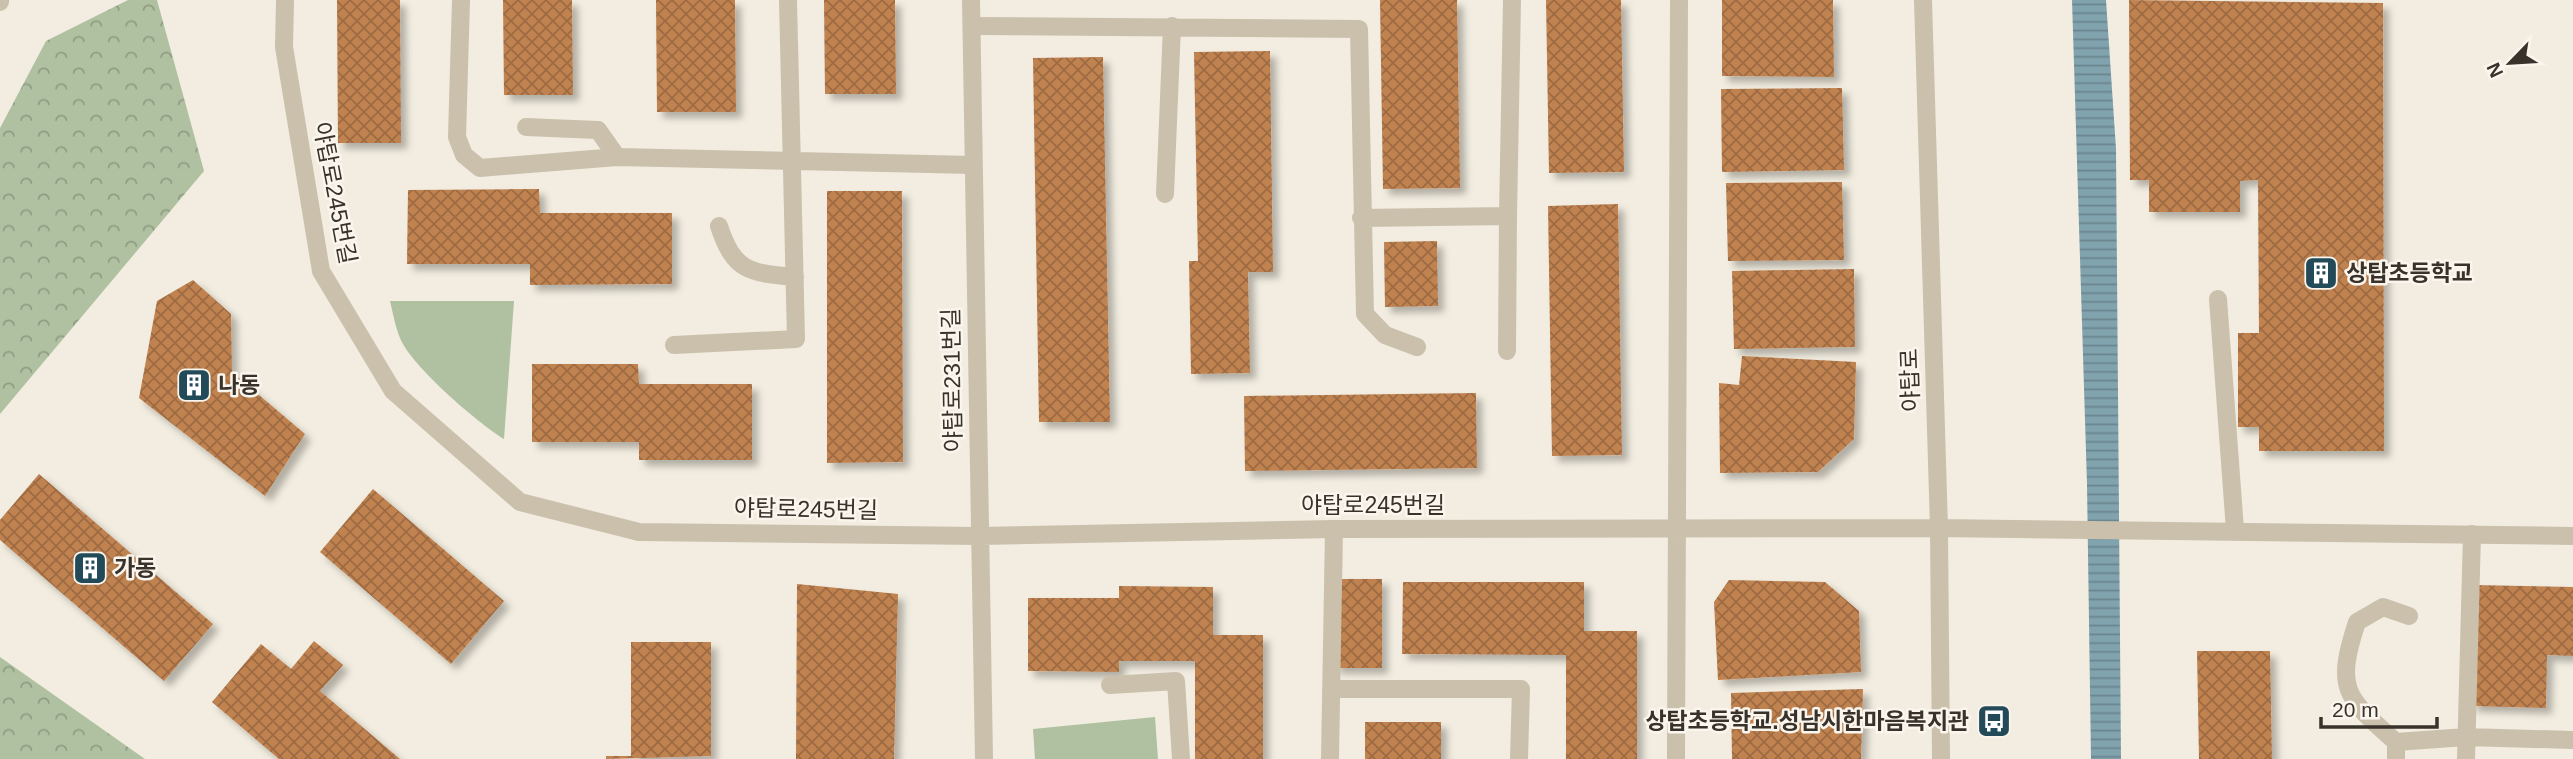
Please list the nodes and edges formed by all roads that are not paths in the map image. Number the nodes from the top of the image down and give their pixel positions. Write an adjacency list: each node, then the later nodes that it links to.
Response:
1 (285, 0): 28 (street, 야탑로245번길)
2 (461, 0): 11 (street)
3 (788, 0): 12 (street)
4 (971, 0): 8 (street, 야탑로231번길)
5 (1512, 0): 15 (street)
6 (1679, 0): 25 (street)
7 (1923, 0): 23 (street, 야탑로)
8 (972, 26): 9 (street); 13 (street, 야탑로231번길)
9 (1172, 26): 14 (street); 16 (street)
10 (526, 127): 11 (street)
11 (617, 157): 12 (street)
12 (791, 159): 13 (street); 18 (street)
13 (973, 165): 28 (street, 야탑로231번길)
14 (1165, 194)
15 (1508, 216): 16 (street); 22 (street)
16 (1361, 218): 21 (street)
17 (719, 226): 18 (street)
18 (795, 277): 20 (street)
19 (2218, 299): 26 (street)
20 (674, 345)
21 (1417, 347)
22 (1507, 351)
23 (1939, 528): 25 (street, 야탑로245번길); 26 (street, 야탑로245번길); 41 (street, 야탑로)
24 (1334, 529): 25 (street, 야탑로245번길); 28 (street, 야탑로245번길); 32 (street)
25 (1678, 529): 40 (street)
26 (2235, 530): 27 (street, 야탑로245번길)
27 (2472, 534): 29 (street, 야탑로245번길); 33 (street)
28 (979, 536): 36 (street, 야탑로231번길)
29 (2573, 536)
30 (2409, 616): 35 (street)
31 (1110, 685): 37 (street)
32 (1331, 689): 38 (street); 39 (street)
33 (2466, 737): 34 (street); 35 (street); 42 (street)
34 (2573, 740)
35 (2396, 750)
36 (984, 759)
37 (1181, 759)
38 (1330, 759)
39 (1519, 759)
40 (1676, 759)
41 (1941, 759)
42 (2466, 759)

